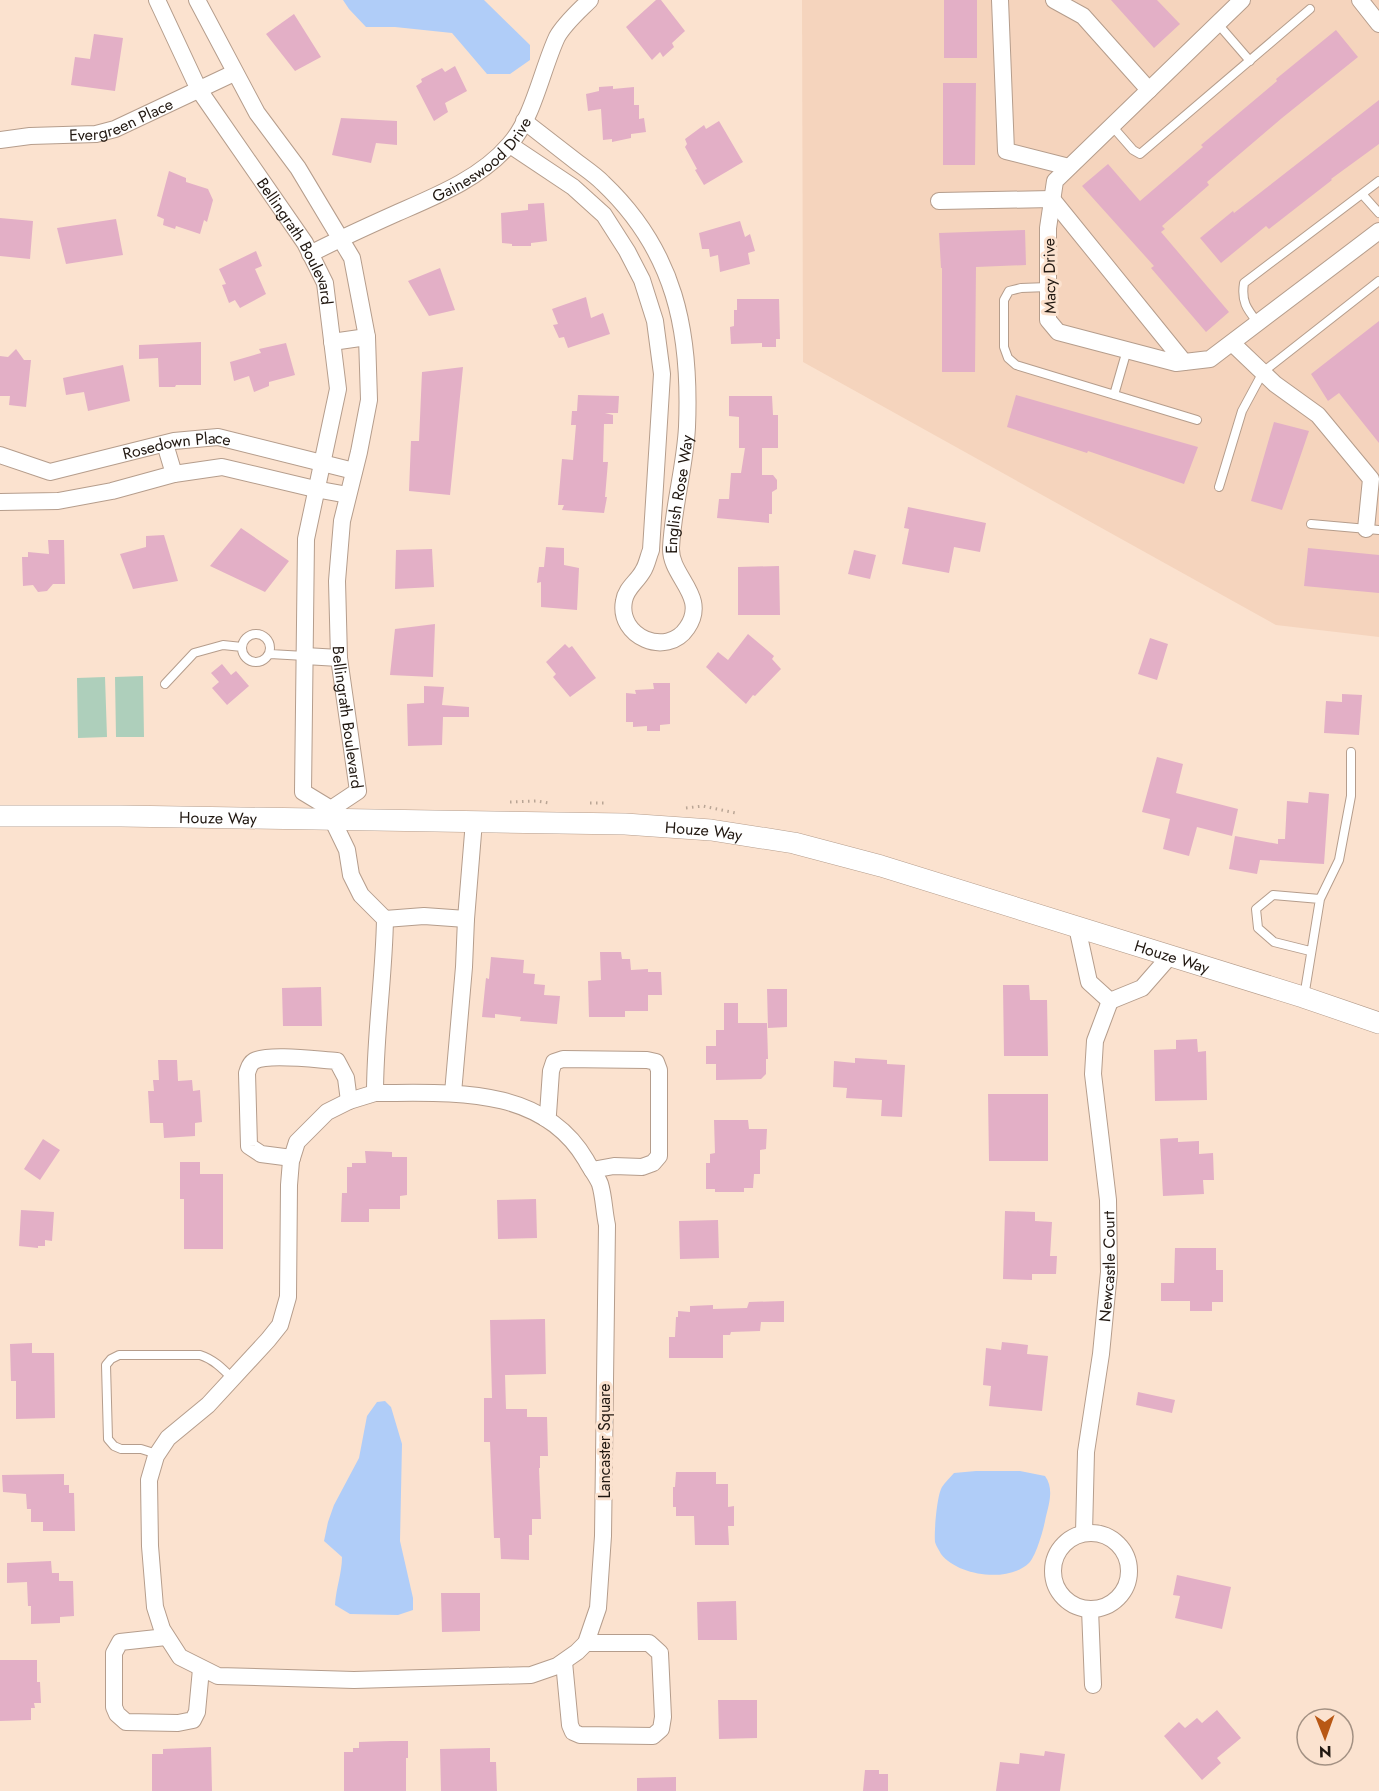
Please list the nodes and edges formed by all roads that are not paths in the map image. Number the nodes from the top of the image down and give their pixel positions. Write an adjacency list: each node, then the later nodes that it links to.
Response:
1 (157, 0): 13 (street, Bellingrath Boulevard)
2 (197, 0): 12 (street, Bellingrath Boulevard)
3 (590, 0): 15 (street, Gaineswood Drive)
4 (1000, 0): 19 (street)
5 (1054, 0): 14 (street)
6 (1242, 0): 9 (street, Macy Drive)
7 (1360, 0): 10 (street)
8 (1310, 9): 11 (lane)
9 (1218, 24): 11 (lane); 14 (street, Macy Drive)
10 (1379, 24)
11 (1250, 61): 16 (lane)
12 (234, 73): 13 (street, Evergreen Place); 26 (street, Bellingrath Boulevard)
13 (199, 90): 17 (street, Evergreen Place); 27 (street, Bellingrath Boulevard)
14 (1149, 90): 16 (street, Macy Drive)
15 (524, 121): 18 (street, Gaineswood Drive); 38 (street, English Rose Way)
16 (1112, 126): 19 (street, Macy Drive)
17 (0, 140)
18 (510, 145): 26 (street, Gaineswood Drive); 37 (street, English Rose Way)
19 (1069, 167): 22 (street, Macy Drive)
20 (1379, 182): 21 (lane)
21 (1362, 194): 24 (lane); 30 (lane)
22 (1052, 199): 23 (street); 29 (street, Macy Drive); 35 (street)
23 (939, 201)
24 (1379, 213)
25 (1379, 231): 30 (street, Macy Drive)
26 (340, 238): 27 (street, Gaineswood Drive); 31 (street, Bellingrath Boulevard)
27 (310, 254): 32 (street, Bellingrath Boulevard)
28 (1379, 281): 36 (lane)
29 (1048, 287): 34 (street, Macy Drive); 39 (lane)
30 (1258, 323): 33 (street, Macy Drive)
31 (367, 337): 32 (street); 44 (street, Bellingrath Boulevard)
32 (332, 342): 43 (street, Bellingrath Boulevard)
33 (1232, 343): 35 (street, Macy Drive); 36 (street)
34 (1127, 350): 35 (street, Macy Drive); 39 (lane)
35 (1184, 362)
36 (1263, 372): 46 (street); 47 (lane)
37 (662, 374): 38 (street); 53 (street, English Rose Way)
38 (688, 374): 54 (street, English Rose Way)
39 (1114, 395): 40 (lane)
40 (1197, 420)
41 (165, 444): 42 (street, Rosedown Place); 43 (street, Rosedown Place); 45 (street)
42 (0, 455)
43 (322, 463): 44 (street, Rosedown Place); 48 (street, Bellingrath Boulevard)
44 (354, 471): 49 (street, Bellingrath Boulevard)
45 (174, 474): 48 (street, Rosedown Place); 50 (street, Rosedown Place)
46 (1375, 476): 52 (street)
47 (1219, 487)
48 (315, 489): 49 (street, Rosedown Place); 57 (street, Bellingrath Boulevard)
49 (348, 495): 58 (street, Bellingrath Boulevard)
50 (0, 502)
51 (1311, 524): 52 (lane)
52 (1372, 529)
53 (651, 550): 54 (street); 54 (street, English Rose Way)
54 (671, 551)
55 (242, 647): 56 (lane); 56 (lane); 59 (lane)
56 (270, 654): 57 (lane)
57 (305, 656): 58 (street); 61 (street, Bellingrath Boulevard)
58 (339, 658): 61 (street, Bellingrath Boulevard)
59 (165, 684)
60 (1351, 752): 64 (lane)
61 (331, 814): 62 (street, Houze Way); 63 (street, Houze Way); 66 (street)
62 (0, 816)
63 (474, 821): 65 (street); 67 (street, Houze Way)
64 (1320, 899): 68 (lane); 68 (lane)
65 (466, 919): 66 (street); 74 (street)
66 (385, 920): 73 (street)
67 (1077, 927): 69 (street, Houze Way); 71 (street)
68 (1310, 951): 70 (lane)
69 (1170, 956): 70 (street, Houze Way); 71 (street)
70 (1304, 998): 72 (street, Houze Way)
71 (1110, 1001): 81 (street, Newcastle Court)
72 (1379, 1023)
73 (375, 1093): 74 (street, Lancaster Square); 75 (street, Lancaster Square)
74 (453, 1093): 76 (street, Lancaster Square)
75 (350, 1101): 77 (street, Lancaster Square); 77 (street)
76 (545, 1118): 78 (street, Lancaster Square); 78 (street)
77 (292, 1158): 79 (street, Lancaster Square)
78 (592, 1170): 84 (street, Lancaster Square)
79 (232, 1378): 80 (street, Lancaster Square); 80 (lane)
80 (158, 1454): 83 (street, Lancaster Square)
81 (1084, 1533): 82 (street); 82 (street)
82 (1090, 1609): 87 (street)
83 (166, 1637): 86 (street, Lancaster Square); 86 (street)
84 (586, 1643): 85 (street, Lancaster Square); 85 (street)
85 (564, 1662): 86 (street, Lancaster Square)
86 (201, 1669)
87 (1093, 1685)

